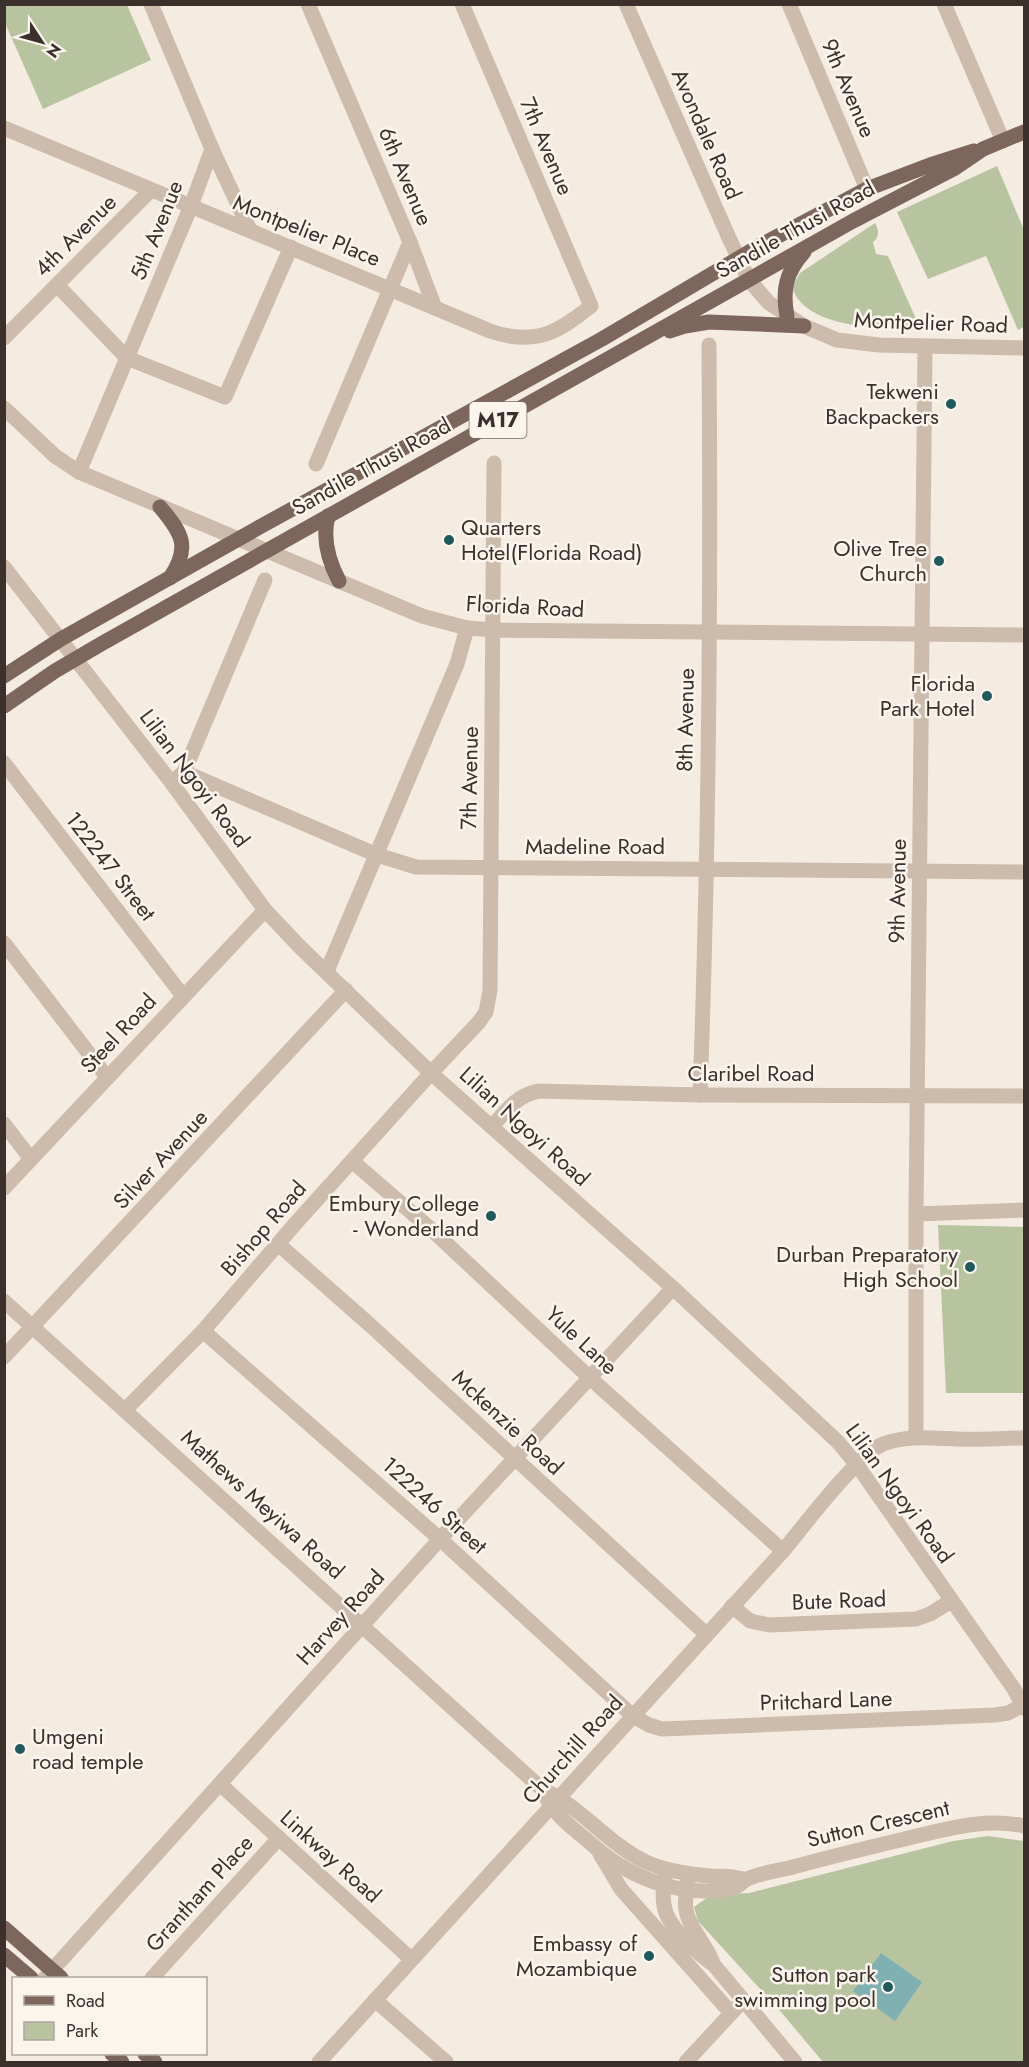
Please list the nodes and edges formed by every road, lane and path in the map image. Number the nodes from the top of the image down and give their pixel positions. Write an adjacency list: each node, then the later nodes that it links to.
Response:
1 (151, 4): 10 (street)
2 (308, 4): 16 (street, 6th Avenue)
3 (462, 4): 23 (street, 7th Avenue)
4 (626, 4): 19 (street, Avondale Road)
5 (789, 4): 12 (street, 9th Avenue)
6 (944, 4): 9 (street)
7 (4, 128): 13 (street, Montpelier Place)
8 (1024, 132): 9 (main road, Sandile Thusi Road / M17)
9 (1003, 141): 11 (main road, Sandile Thusi Road / M17)
10 (212, 149): 14 (street, 5th Avenue); 15 (street)
11 (983, 149): 12 (main road, Sandile Thusi Road / M17); 17 (main road, Sandile Thusi Road / M17)
12 (867, 189): 19 (main road, Sandile Thusi Road / M17)
13 (151, 190): 14 (street, Montpelier Place); 21 (street, 4th Avenue)
14 (190, 206): 15 (street, Montpelier Place); 32 (street, 5th Avenue)
15 (250, 230): 18 (street, Montpelier Place)
16 (410, 242): 22 (street, 6th Avenue); 24 (street)
17 (810, 245): 20 (main road, Sandile Thusi Road / M17); 25 (main road)
18 (291, 247): 22 (street, Montpelier Place); 32 (street)
19 (738, 257): 20 (street, Avondale Road); 39 (main road, Sandile Thusi Road / M17)
20 (749, 280): 25 (street, Montpelier Road); 28 (main road, Sandile Thusi Road / M17)
21 (57, 285): 27 (street, 4th Avenue); 32 (street)
22 (390, 288): 24 (street, Montpelier Place); 34 (street, 6th Avenue)
23 (591, 306): 24 (street, Montpelier Place)
24 (435, 308)
25 (787, 316): 26 (street, Montpelier Road)
26 (804, 326): 28 (main road); 30 (street, Montpelier Road)
27 (4, 338)
28 (632, 344): 38 (main road, Sandile Thusi Road / M17)
29 (709, 345): 47 (street, 8th Avenue)
30 (925, 346): 31 (street, Montpelier Road); 48 (street, 9th Avenue)
31 (1024, 348)
32 (127, 358): 36 (street, 5th Avenue)
33 (4, 408): 36 (street, Florida Road)
34 (316, 464)
35 (494, 464): 46 (street, 7th Avenue)
36 (79, 472): 37 (street, Florida Road)
37 (160, 507): 39 (street, Florida Road); 42 (main road)
38 (328, 516): 40 (main road, Sandile Thusi Road / M17); 44 (main road)
39 (239, 539): 40 (street, Florida Road); 42 (main road, Sandile Thusi Road / M17)
40 (268, 550): 44 (street, Florida Road); 51 (main road, Sandile Thusi Road / M17)
41 (4, 567): 50 (street, Lilian Ngoyi Road)
42 (170, 578): 50 (main road, Sandile Thusi Road / M17)
43 (265, 580): 55 (street)
44 (339, 580): 45 (street, Florida Road)
45 (467, 628): 46 (street, Florida Road); 57 (street)
46 (494, 630): 47 (street, Florida Road); 58 (street, 7th Avenue)
47 (709, 633): 48 (street, Florida Road); 59 (street, 8th Avenue)
48 (923, 635): 49 (street, Florida Road); 60 (street, 9th Avenue)
49 (1024, 635)
50 (61, 639): 51 (street, Lilian Ngoyi Road); 52 (main road, Sandile Thusi Road / M17)
51 (76, 658): 53 (main road, Sandile Thusi Road / M17); 56 (street, Lilian Ngoyi Road)
52 (4, 676)
53 (4, 706)
54 (4, 763): 66 (street, 122247 Street)
55 (184, 772): 56 (street); 57 (street, Madeline Road)
56 (171, 782): 62 (street, Lilian Ngoyi Road)
57 (377, 855): 58 (street, Madeline Road); 64 (street)
58 (490, 868): 59 (street, Madeline Road); 67 (street, 7th Avenue)
59 (706, 869): 60 (street, Madeline Road); 69 (street, 8th Avenue)
60 (920, 871): 61 (street, Madeline Road); 70 (street, 9th Avenue)
61 (1024, 872)
62 (265, 910): 64 (street, Lilian Ngoyi Road); 66 (street, Steel Road)
63 (4, 943): 68 (street)
64 (327, 971): 65 (street, Lilian Ngoyi Road)
65 (346, 990): 67 (street, Lilian Ngoyi Road); 82 (street, Silver Avenue)
66 (183, 996): 68 (street, Steel Road)
67 (431, 1072): 73 (street, Lilian Ngoyi Road); 75 (street, Bishop Road)
68 (107, 1077): 74 (street, Steel Road)
69 (700, 1095): 70 (street, Claribel Road); 73 (street, Claribel Road)
70 (917, 1096): 71 (street, Claribel Road); 78 (street, 9th Avenue)
71 (1024, 1096)
72 (4, 1124): 74 (street)
73 (492, 1126): 80 (street, Lilian Ngoyi Road)
74 (32, 1159): 76 (street, Steel Road)
75 (352, 1161): 79 (street, Bishop Road); 85 (street, Yule Lane)
76 (4, 1188)
77 (1024, 1210): 78 (street)
78 (916, 1214): 87 (street, 9th Avenue)
79 (278, 1244): 83 (street, Bishop Road); 89 (street, Mckenzie Road)
80 (673, 1288): 85 (street, Harvey Road); 90 (street, Lilian Ngoyi Road)
81 (4, 1301): 82 (street, Mathews Meyiwa Road)
82 (32, 1327): 84 (street, Silver Avenue); 86 (street, Mathews Meyiwa Road)
83 (203, 1331): 86 (street, Bishop Road); 91 (street, 122246 Street)
84 (4, 1357)
85 (590, 1378): 89 (street, Harvey Road); 92 (street, Yule Lane)
86 (125, 1410): 95 (street, Mathews Meyiwa Road)
87 (916, 1437): 88 (street, Churchill Road); 90 (street, Churchill Road)
88 (1024, 1438)
89 (515, 1459): 91 (street, Harvey Road); 96 (street, Mckenzie Road)
90 (857, 1465): 92 (street, Churchill Road); 93 (street, Lilian Ngoyi Road)
91 (440, 1539): 95 (street, Harvey Road); 98 (street, 122246 Street)
92 (783, 1551): 94 (street, Churchill Road)
93 (951, 1601): 94 (street, Bute Road); 97 (street, Lilian Ngoyi Road)
94 (732, 1606): 96 (street, Churchill Road)
95 (362, 1626): 99 (street, Harvey Road); 100 (street, Mathews Meyiwa Road)
96 (706, 1634): 98 (street, Churchill Road)
97 (1024, 1707): 98 (street, Pritchard Lane)
98 (633, 1716): 100 (street, Churchill Road)
99 (221, 1785): 102 (street, Linkway Road); 111 (street, Harvey Road)
100 (555, 1801): 103 (street, Mathews Meyiwa Road); 104 (street, Mathews Meyiwa Road); 109 (street, Churchill Road)
101 (1024, 1825): 105 (street, Sutton Crescent)
102 (279, 1838): 109 (street, Linkway Road); 113 (street, Grantham Place)
103 (598, 1850): 106 (street, Mathews Meyiwa Road); 116 (street)
104 (666, 1870): 105 (street, Sutton Crescent); 106 (street)
105 (688, 1882): 106 (street, Sutton Crescent); 110 (street)
106 (663, 1886): 110 (street)
107 (4, 1928): 111 (main road)
108 (4, 1955): 112 (main road)
109 (411, 1959): 114 (street, Churchill Road)
110 (714, 1965): 115 (street)
111 (53, 1976)
112 (30, 1977)
113 (153, 1977)
114 (375, 2000): 117 (street, Churchill Road); 118 (street)
115 (743, 2000): 116 (street); 120 (street)
116 (731, 2013): 119 (street)
117 (319, 2062)
118 (446, 2062)
119 (686, 2062)
120 (795, 2062)

